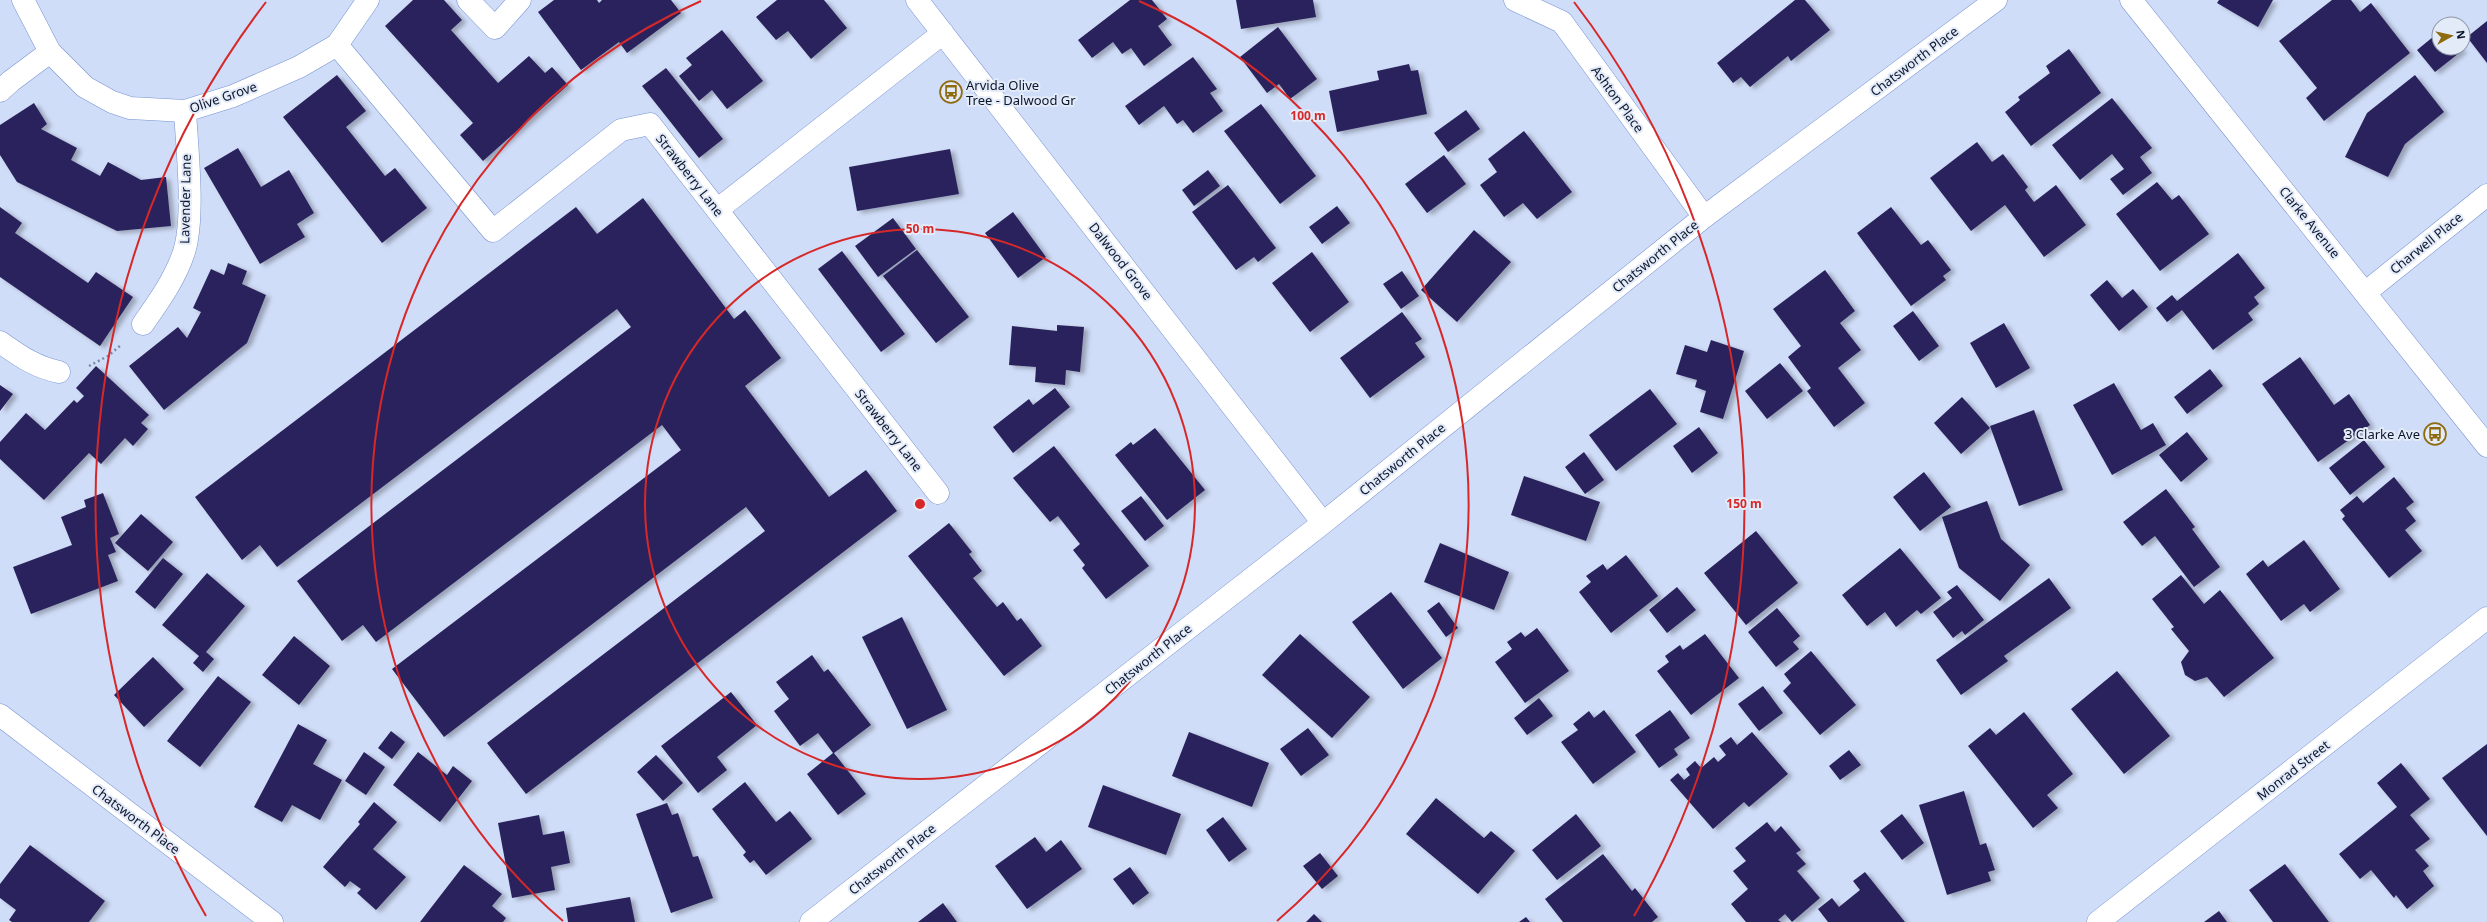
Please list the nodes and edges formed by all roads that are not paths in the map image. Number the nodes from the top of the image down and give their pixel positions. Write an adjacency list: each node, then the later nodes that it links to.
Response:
1 (23, 0): 11 (street, Olive Grove)
2 (368, 0): 10 (street, Olive Grove)
3 (468, 0): 4 (street)
4 (520, 0)
5 (917, 0): 9 (street, Dalwood Grove)
6 (1515, 0): 16 (street, Ashton Place)
7 (1996, 0): 16 (street, Chatsworth Place)
8 (2131, 0): 17 (street, Clarke Avenue)
9 (943, 33): 15 (street); 23 (street, Dalwood Grove)
10 (337, 46): 13 (street, Olive Grove); 15 (street, Strawberry Lane)
11 (50, 52): 12 (street); 13 (street, Olive Grove)
12 (0, 92)
13 (185, 111): 18 (street, Lavender Lane)
14 (2487, 195): 17 (street, Charwell Place)
15 (717, 210): 22 (street, Strawberry Lane)
16 (1704, 217): 23 (street, Chatsworth Place)
17 (2366, 292): 21 (street, Clarke Avenue)
18 (143, 324)
19 (0, 342): 20 (street)
20 (59, 372)
21 (2487, 446)
22 (938, 493)
23 (1323, 522): 27 (street, Chatsworth Place)
24 (2487, 618): 28 (street, Monrad Street)
25 (0, 715): 26 (street, Chatsworth Place)
26 (272, 922)
27 (811, 922)
28 (2098, 922)

